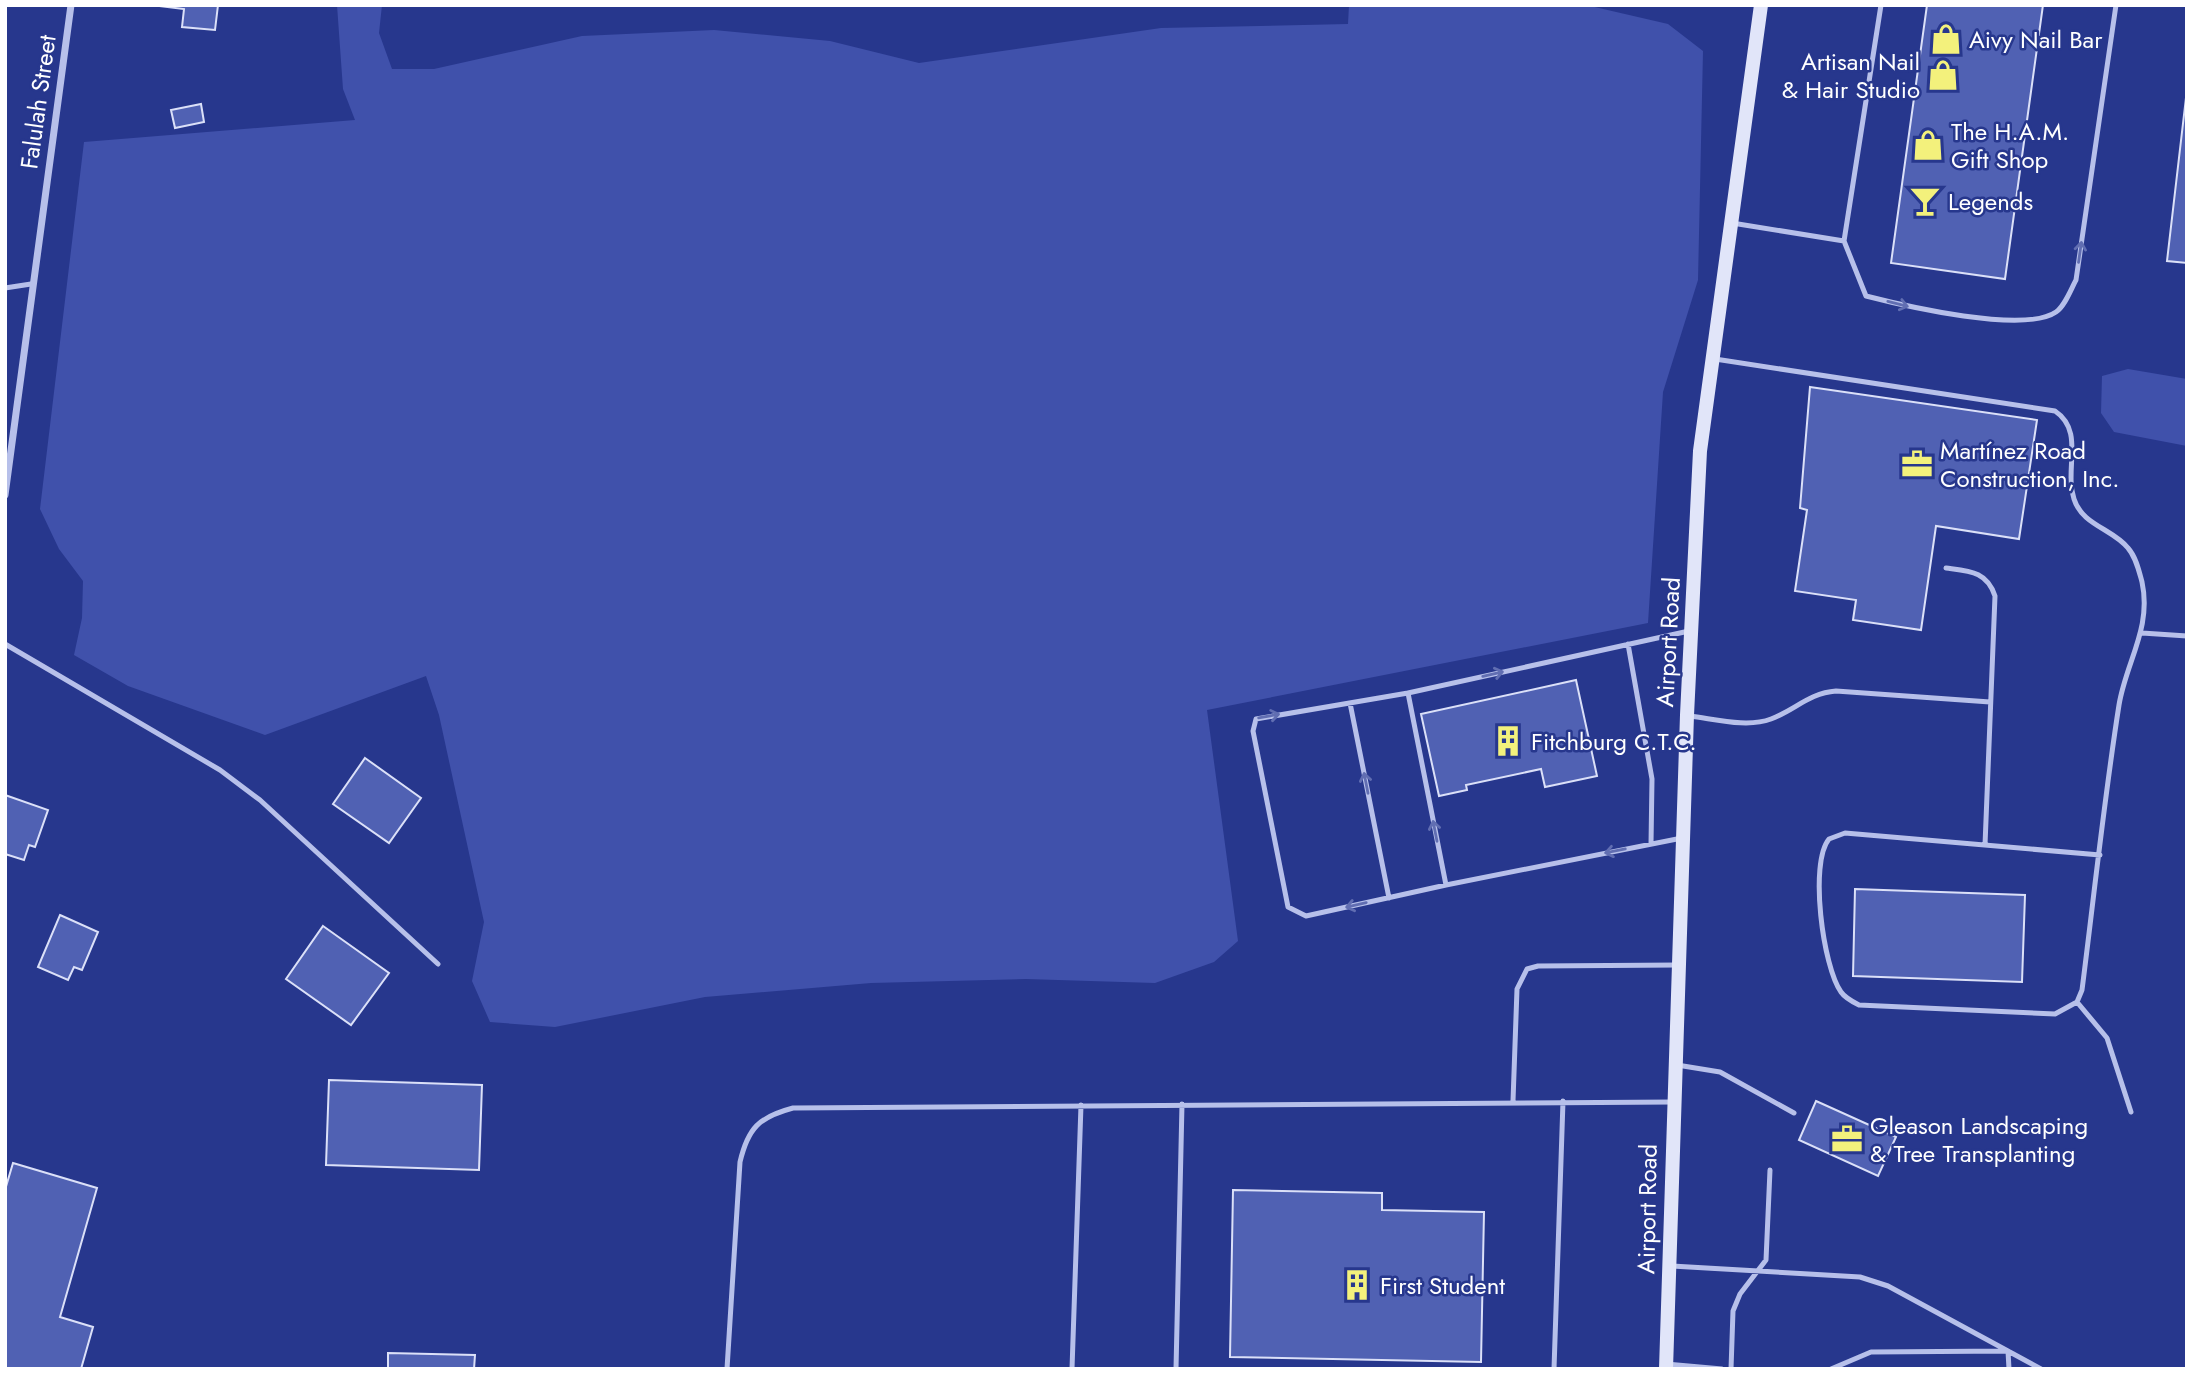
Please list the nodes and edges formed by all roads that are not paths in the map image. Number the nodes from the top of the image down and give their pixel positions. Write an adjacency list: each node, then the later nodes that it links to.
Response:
1 (71, 5): 7 (street, Falulah Street)
2 (1761, 5): 5 (main road, Airport Road)
3 (1881, 5): 6 (lane)
4 (2116, 5): 6 (lane, one-way to 4)
5 (1729, 222): 6 (lane); 9 (main road, Airport Road)
6 (1844, 241)
7 (31, 284): 8 (lane); 10 (street, Falulah Street)
8 (5, 288)
9 (1712, 358): 12 (main road, Airport Road); 13 (lane)
10 (5, 495)
11 (1946, 568): 18 (lane)
12 (1691, 631): 16 (lane); 20 (main road, Airport Road)
13 (2142, 633): 14 (lane); 24 (lane)
14 (2187, 636)
15 (5, 644): 27 (lane)
16 (1628, 644): 17 (lane, one-way to 16); 22 (lane)
17 (1408, 693): 19 (lane); 25 (lane, one-way to 17)
18 (1990, 702): 20 (lane); 23 (lane)
19 (1350, 703): 26 (lane, one-way to 19); 26 (lane, one-way to 19)
20 (1687, 715): 21 (main road, Airport Road)
21 (1682, 838): 22 (lane); 28 (main road, Airport Road)
22 (1651, 844): 25 (lane, one-way to 25)
23 (1985, 845): 24 (lane); 29 (lane)
24 (2100, 855): 29 (lane)
25 (1446, 885): 26 (lane)
26 (1389, 898)
27 (438, 964)
28 (1678, 965): 30 (main road, Airport Road); 31 (lane)
29 (2077, 1002): 36 (lane)
30 (1674, 1065): 33 (main road, Airport Road); 37 (lane)
31 (1513, 1101): 32 (lane); 34 (lane)
32 (1563, 1101): 33 (lane); 46 (lane)
33 (1673, 1102): 39 (main road, Airport Road)
34 (1182, 1104): 35 (lane); 45 (lane)
35 (1081, 1105): 43 (lane); 44 (lane)
36 (2131, 1112)
37 (1794, 1113)
38 (1770, 1170): 40 (lane)
39 (1669, 1265): 40 (lane); 42 (main road, Airport Road)
40 (1762, 1270): 41 (lane); 48 (lane)
41 (2008, 1351): 49 (lane); 50 (lane); 51 (lane)
42 (1666, 1366): 47 (lane)
43 (727, 1369)
44 (1072, 1369)
45 (1176, 1369)
46 (1554, 1369)
47 (1722, 1369)
48 (1731, 1369)
49 (1831, 1369)
50 (2009, 1369)
51 (2041, 1369)

